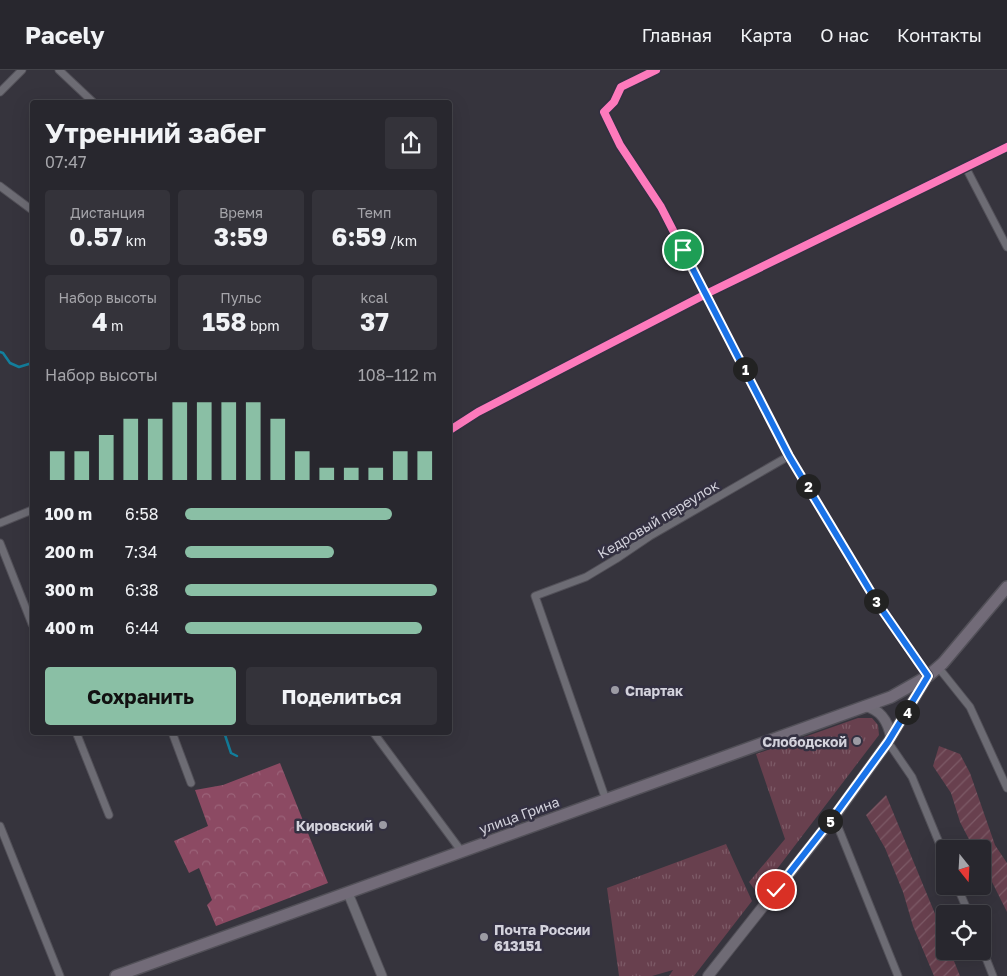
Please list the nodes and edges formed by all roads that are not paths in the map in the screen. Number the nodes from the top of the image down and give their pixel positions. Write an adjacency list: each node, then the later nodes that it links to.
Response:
1 (22, 70): 4 (street)
2 (59, 70): 5 (street)
3 (656, 70): 11 (street)
4 (0, 92)
5 (91, 100)
6 (1007, 147): 7 (street)
7 (966, 168): 10 (street); 11 (street)
8 (0, 186): 9 (street)
9 (30, 208)
10 (1007, 247)
11 (706, 294): 12 (street); 13 (street)
12 (452, 429)
13 (789, 456): 20 (street); 28 (street, Кедровый переулок)
14 (30, 511): 15 (street)
15 (0, 524)
16 (0, 542): 18 (street)
17 (1007, 587): 19 (highway, улица Грина)
18 (30, 619)
19 (938, 667): 20 (highway, улица Грина); 27 (street)
20 (928, 676): 21 (highway, улица Грина); 25 (main road)
21 (865, 706): 25 (main road); 28 (highway, улица Грина)
22 (77, 735): 29 (street)
23 (173, 735): 26 (street)
24 (375, 735): 33 (street)
25 (890, 739): 30 (main road); 32 (street)
26 (191, 783)
27 (1007, 788)
28 (606, 800): 33 (highway, улица Грина)
29 (109, 815)
30 (834, 816): 39 (main road); 40 (street)
31 (0, 826): 36 (street)
32 (938, 840)
33 (462, 852): 34 (highway, улица Грина)
34 (348, 893): 37 (highway, улица Грина); 38 (street)
35 (987, 960): 41 (street)
36 (60, 976)
37 (116, 976)
38 (382, 976)
39 (708, 976)
40 (898, 976)
41 (993, 976)

